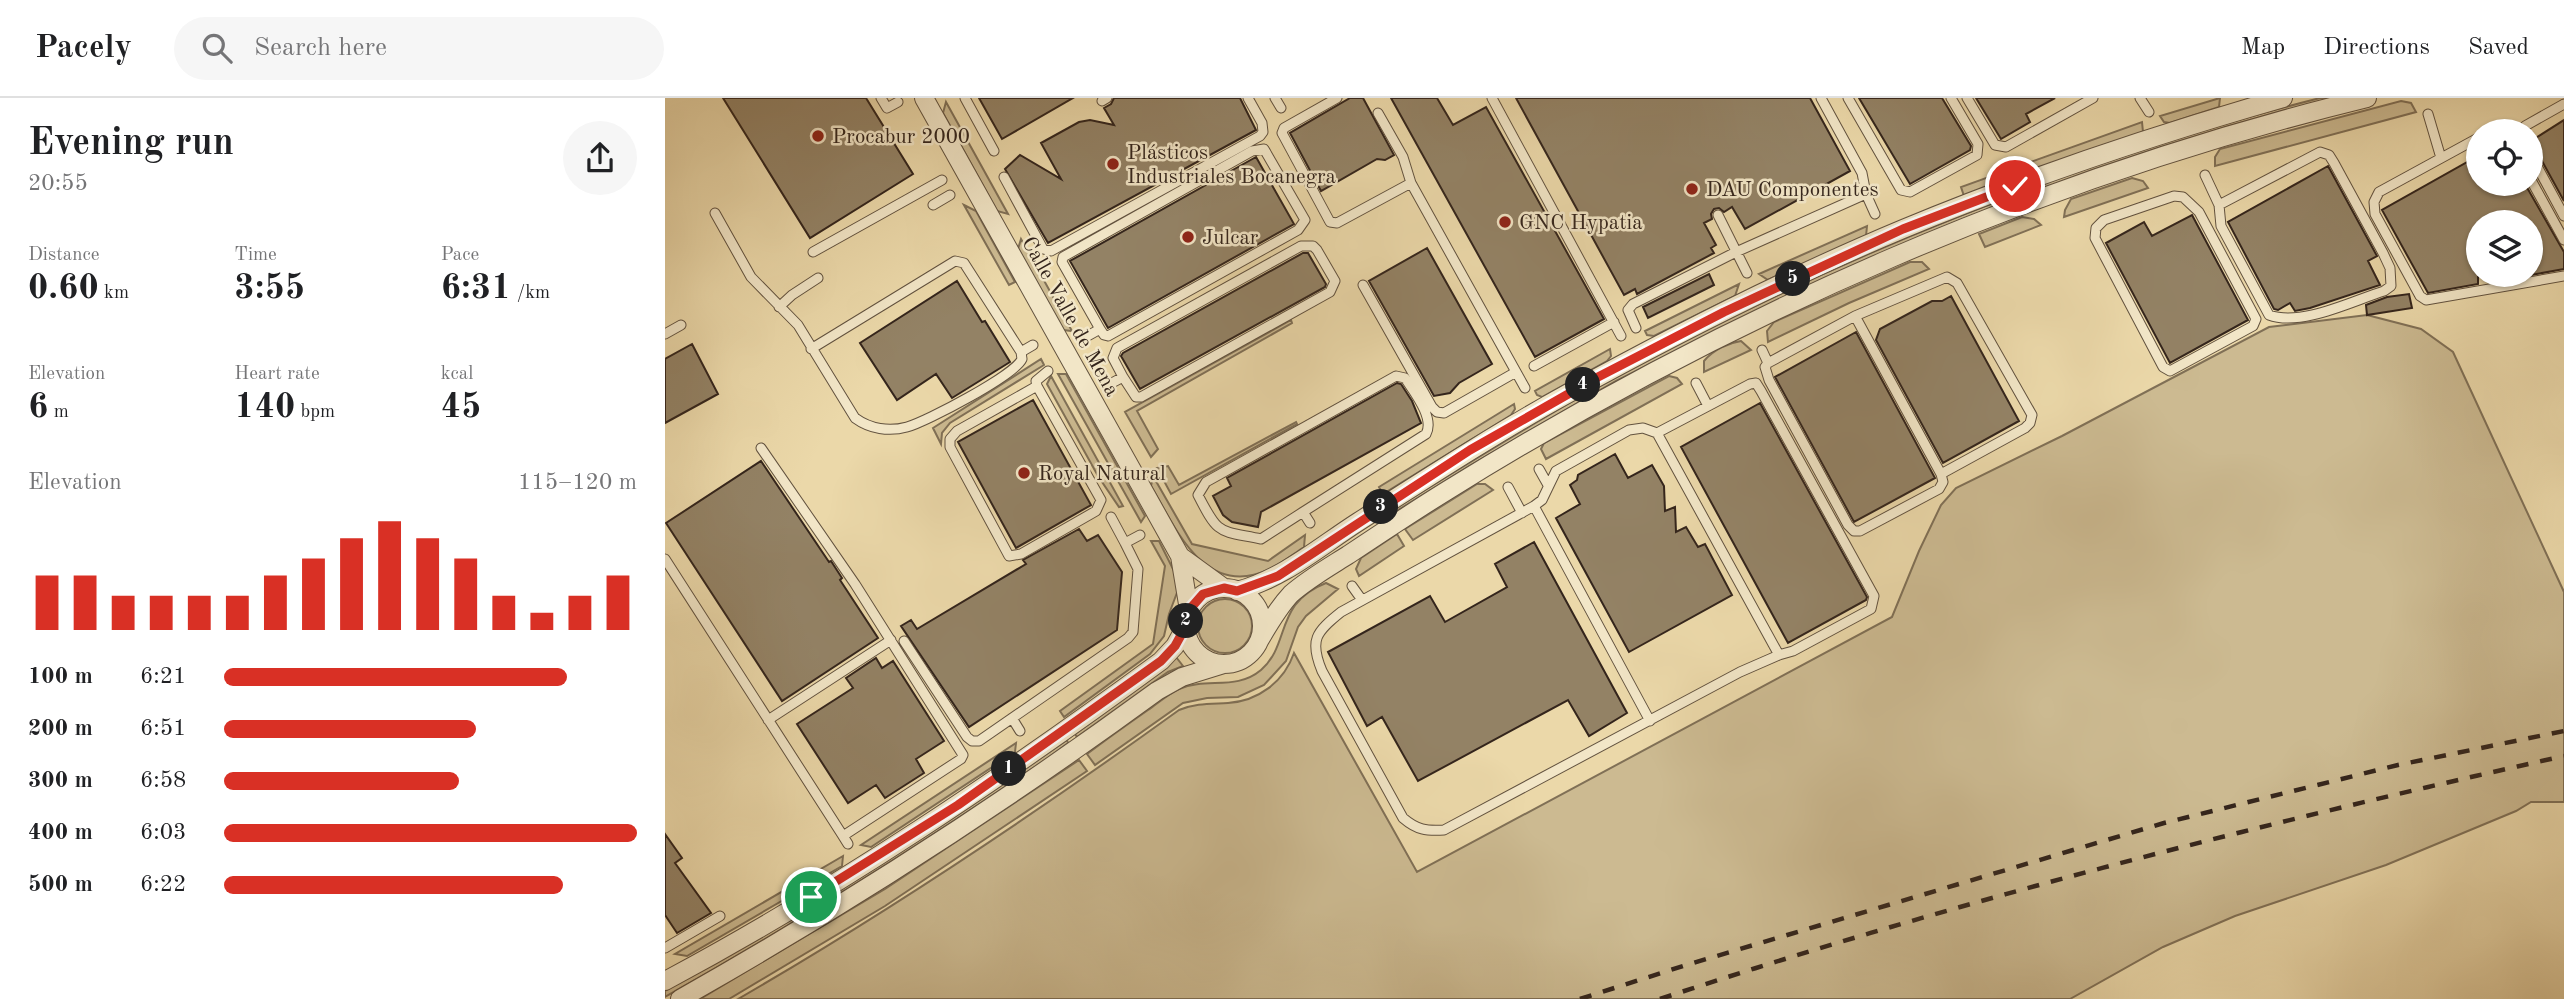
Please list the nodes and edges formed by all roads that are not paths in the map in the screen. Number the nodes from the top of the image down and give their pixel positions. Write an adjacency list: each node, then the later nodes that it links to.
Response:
1 (881, 98): 16 (lane)
2 (924, 98): 85 (street, Calle Valle de Mena)
3 (965, 98): 24 (lane)
4 (1248, 98): 27 (lane)
5 (1275, 98): 18 (lane)
6 (1337, 98): 30 (lane)
7 (1492, 98): 51 (lane)
8 (1821, 98): 32 (lane)
9 (1847, 98): 10 (lane)
10 (1951, 98)
11 (1967, 98): 12 (lane)
12 (2093, 98)
13 (2140, 98): 19 (lane)
14 (2283, 98): 88 (street)
15 (2367, 98): 93 (street)
16 (898, 102)
17 (2564, 104): 22 (lane)
18 (1282, 108)
19 (2150, 112)
20 (1378, 113): 30 (lane)
21 (2428, 114): 25 (lane)
22 (2537, 119)
23 (2466, 144): 25 (lane)
24 (994, 150)
25 (2441, 158): 46 (lane)
26 (2206, 175): 37 (lane)
27 (1004, 177)
28 (2543, 177): 41 (lane)
29 (942, 180): 43 (lane)
30 (1411, 183): 65 (lane)
31 (2159, 190): 35 (lane)
32 (1866, 194): 39 (lane); 44 (lane)
33 (950, 195): 36 (lane)
34 (2540, 196): 42 (lane)
35 (2163, 200): 35 (lane)
36 (933, 205)
37 (2219, 205): 37 (lane)
38 (715, 213): 49 (lane)
39 (1875, 214)
40 (1718, 215): 44 (lane)
41 (2564, 216)
42 (2564, 240)
43 (813, 252)
44 (1737, 252): 45 (lane); 53 (lane)
45 (1747, 273)
46 (2564, 276)
47 (818, 278): 49 (lane)
48 (1363, 285): 65 (lane)
49 (779, 307): 59 (lane)
50 (1856, 316): 62 (lane); 75 (lane); 75 (lane)
51 (1614, 322): 56 (lane); 63 (lane)
52 (681, 325): 55 (lane)
53 (1636, 328)
54 (1100, 329): 54 (lane); 57 (lane)
55 (665, 334)
56 (1621, 335)
57 (1084, 338)
58 (1033, 345): 61 (lane)
59 (811, 349): 61 (lane); 61 (lane)
60 (1762, 350): 62 (lane)
61 (1021, 352)
62 (1768, 363): 75 (lane)
63 (1534, 366)
64 (1048, 371): 69 (lane)
65 (1516, 372): 70 (lane)
66 (1123, 377): 66 (lane); 68 (lane)
67 (1696, 383): 71 (lane)
68 (1110, 384)
69 (1037, 386): 69 (lane)
70 (1525, 388)
71 (1708, 406): 72 (lane); 94 (lane)
72 (1657, 433): 76 (lane); 94 (lane)
73 (761, 448): 91 (lane)
74 (1539, 469): 76 (lane)
75 (1941, 474)
76 (1548, 485): 78 (lane)
77 (1508, 487): 80 (lane)
78 (1534, 506): 80 (lane); 98 (lane)
79 (1303, 512): 79 (lane); 82 (lane)
80 (1522, 513): 89 (lane)
81 (1111, 517): 84 (lane)
82 (1310, 523)
83 (1140, 535): 84 (lane)
84 (1125, 543): 96 (lane)
85 (1180, 556): 88 (street, Calle Valle de Mena); 90 (street, Calle Valle de Mena)
86 (665, 559): 97 (lane)
87 (1352, 586): 89 (lane)
88 (1231, 590): 90 (street); 93 (street)
89 (1362, 600): 98 (lane)
90 (1187, 618): 95 (street); 102 (street)
91 (891, 640): 97 (lane); 97 (lane)
92 (904, 640): 96 (lane)
93 (1259, 640): 95 (street)
94 (1779, 655): 98 (lane)
95 (1224, 664): 103 (street)
96 (1012, 718): 99 (lane)
97 (768, 720)
98 (1650, 720)
99 (1020, 731)
100 (720, 916): 101 (lane)
101 (665, 948)
102 (665, 981)
103 (680, 999)

